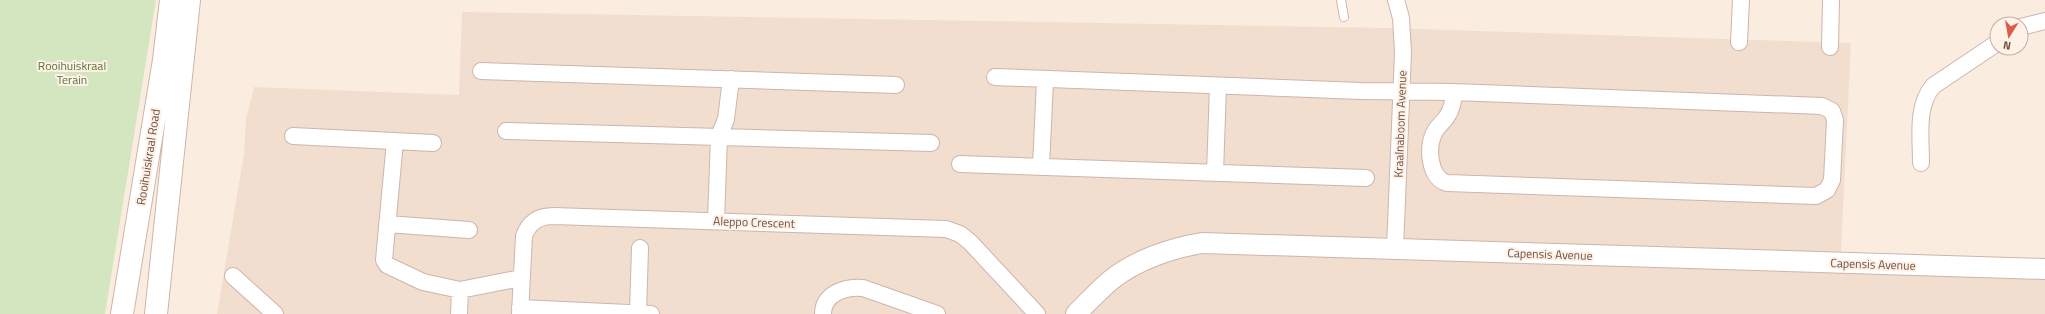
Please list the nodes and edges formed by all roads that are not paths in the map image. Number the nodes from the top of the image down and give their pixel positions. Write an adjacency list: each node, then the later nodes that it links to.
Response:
1 (170, 0): 42 (main road, Rooihuiskraal Road)
2 (189, 0): 43 (main road, Rooihuiskraal Road)
3 (1341, 0): 7 (lane)
4 (1396, 0): 19 (street, Kraalnaboom Avenue)
5 (1741, 0): 10 (street)
6 (1831, 0): 11 (street)
7 (1344, 17)
8 (2045, 21): 9 (street)
9 (2029, 25)
10 (1739, 42)
11 (1830, 47)
12 (1989, 48): 27 (street)
13 (481, 71): 15 (street)
14 (995, 77): 16 (street)
15 (731, 79): 17 (street); 23 (street)
16 (1044, 80): 18 (street); 29 (street)
17 (896, 84)
18 (1218, 86): 19 (street); 30 (street)
19 (1402, 91): 20 (street); 36 (street, Kraalnaboom Avenue)
20 (1454, 92): 20 (street)
21 (506, 131): 23 (street)
22 (293, 136): 24 (street)
23 (719, 137): 26 (street); 32 (street)
24 (395, 141): 25 (street); 33 (street)
25 (433, 143)
26 (931, 143)
27 (1921, 163)
28 (960, 164): 29 (street)
29 (1041, 167): 30 (street)
30 (1215, 173): 31 (street)
31 (1366, 178)
32 (716, 221): 39 (street, Aleppo Crescent); 49 (street, Aleppo Crescent)
33 (387, 224): 34 (street); 40 (street)
34 (469, 230)
35 (640, 248): 46 (street)
36 (1395, 249): 37 (street, Capensis Avenue); 50 (street, Capensis Avenue)
37 (2045, 269)
38 (233, 276): 44 (street)
39 (521, 278): 40 (street); 41 (street, Aleppo Crescent)
40 (460, 290): 45 (street)
41 (520, 311): 46 (street)
42 (122, 314)
43 (156, 314)
44 (275, 314)
45 (459, 314)
46 (645, 314)
47 (823, 314): 48 (street)
48 (937, 314)
49 (1037, 314)
50 (1076, 314)

